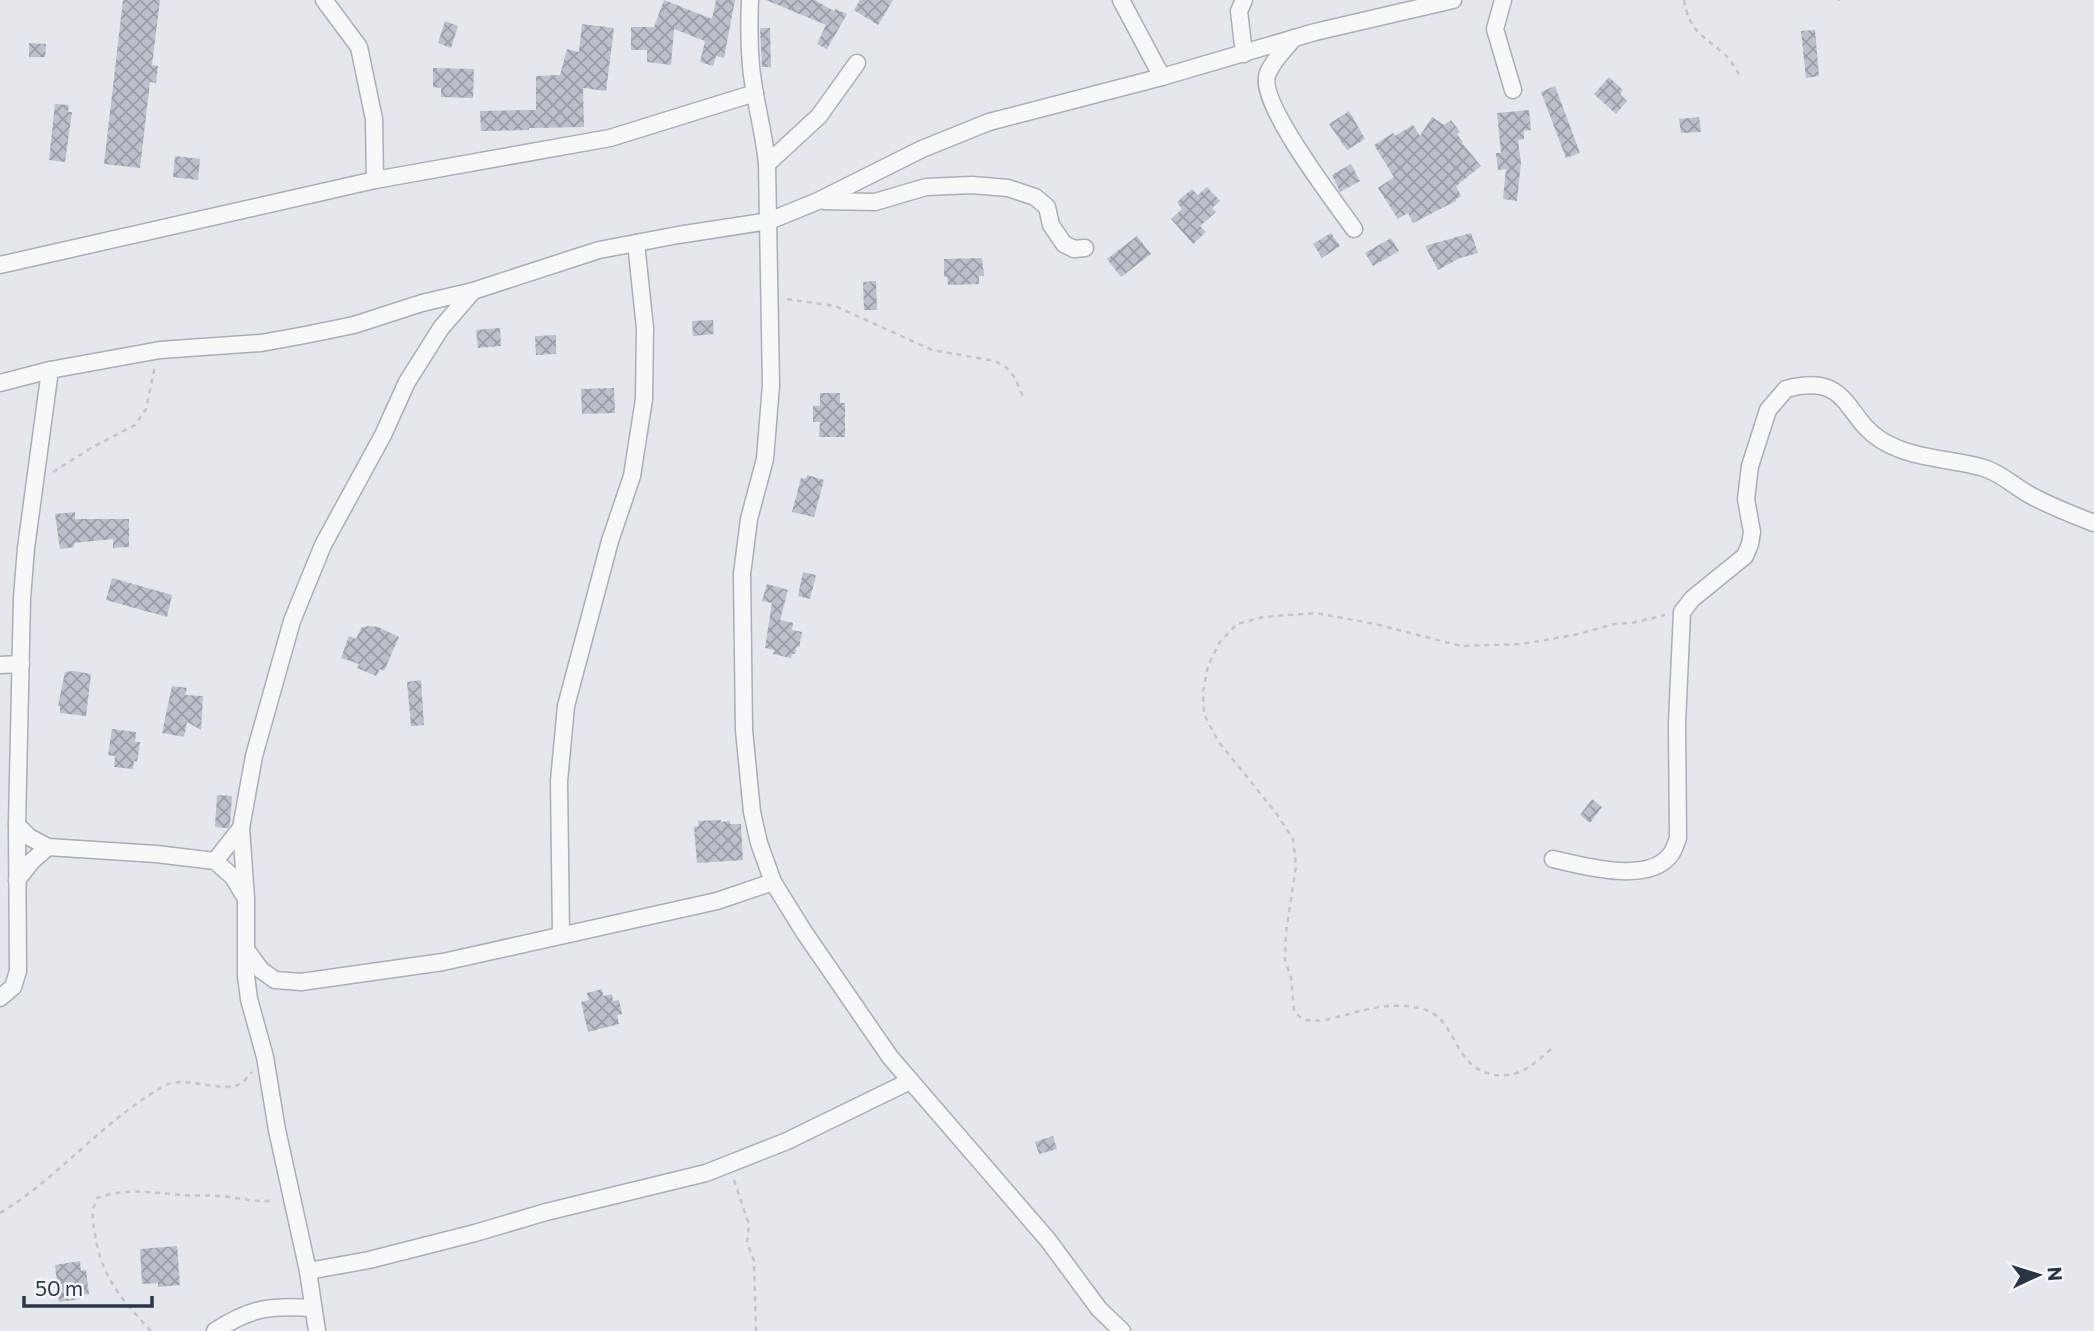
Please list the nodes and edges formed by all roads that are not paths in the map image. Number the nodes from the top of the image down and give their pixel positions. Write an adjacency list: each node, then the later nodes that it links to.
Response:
1 (324, 0): 14 (street)
2 (750, 0): 12 (street)
3 (1121, 0): 10 (street)
4 (1453, 0): 7 (street)
5 (1503, 0): 11 (street)
6 (1239, 4): 8 (street)
7 (1294, 38): 8 (street); 17 (street)
8 (1244, 54): 10 (street)
9 (857, 62): 13 (street)
10 (1162, 77): 15 (street)
11 (1513, 90)
12 (755, 93): 13 (street); 14 (street)
13 (767, 164): 16 (street)
14 (375, 180): 20 (street)
15 (818, 201): 16 (street); 19 (street)
16 (769, 221): 18 (street); 35 (street)
17 (1354, 229)
18 (636, 243): 21 (street); 37 (street)
19 (1085, 248)
20 (0, 265)
21 (473, 291): 22 (street); 28 (street)
22 (50, 370): 23 (street); 25 (street)
23 (0, 383)
24 (2094, 523): 32 (street)
25 (21, 664): 26 (street); 27 (street)
26 (0, 665)
27 (17, 825): 29 (street); 31 (street)
28 (242, 828): 33 (street); 36 (street)
29 (17, 845): 30 (street); 34 (street)
30 (0, 846)
31 (48, 847): 33 (street); 34 (street)
32 (1553, 859)
33 (215, 861): 36 (street)
34 (17, 880): 39 (street)
35 (773, 882): 37 (street); 40 (street)
36 (246, 898): 38 (street)
37 (561, 935): 38 (street)
38 (247, 951): 41 (street)
39 (0, 998)
40 (911, 1081): 41 (street); 45 (street)
41 (308, 1271): 42 (street)
42 (312, 1308): 43 (street); 44 (street)
43 (215, 1331)
44 (317, 1331)
45 (1122, 1331)

